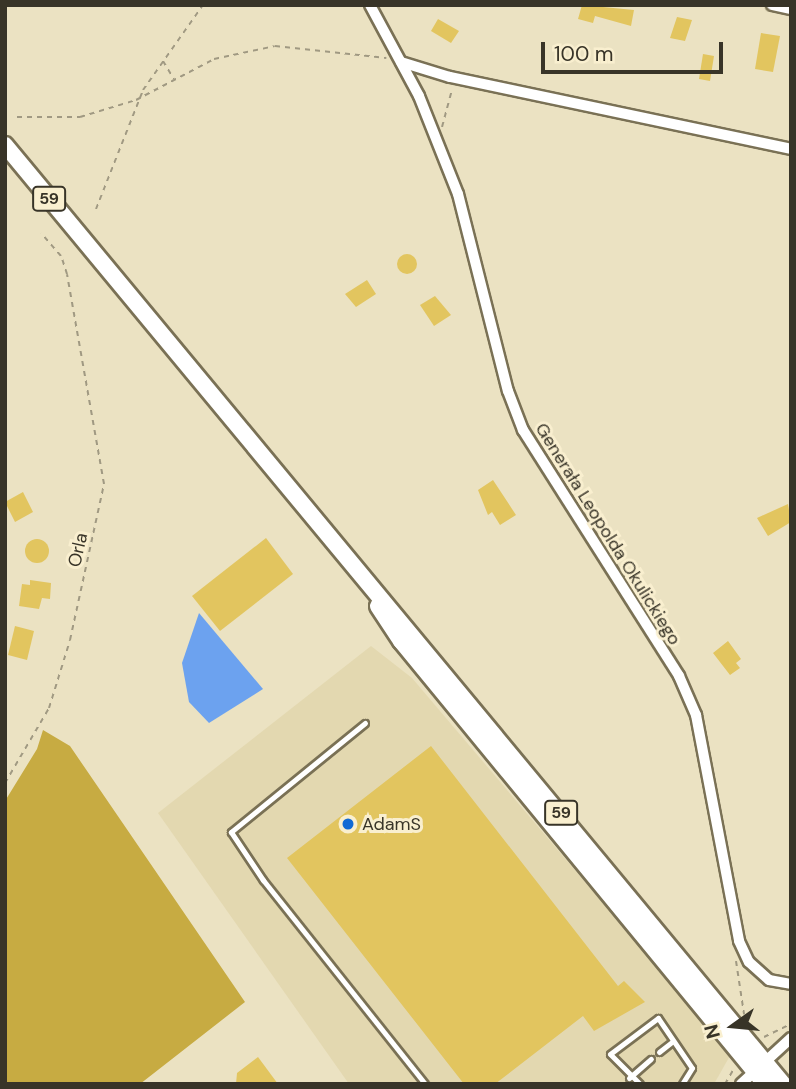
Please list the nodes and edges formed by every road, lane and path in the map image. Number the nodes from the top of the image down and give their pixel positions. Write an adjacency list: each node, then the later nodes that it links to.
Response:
1 (203, 5): 5 (path)
2 (370, 5): 6 (street, Generała Leopolda Okulickiego)
3 (772, 5): 4 (street)
4 (791, 9)
5 (162, 59): 7 (path); 9 (path)
6 (401, 62): 7 (path); 11 (street, Generała Leopolda Okulickiego); 13 (street)
7 (175, 79): 9 (path)
8 (452, 87): 11 (path)
9 (139, 98): 10 (path); 14 (path)
10 (17, 117)
11 (434, 131): 19 (street, Generała Leopolda Okulickiego)
12 (5, 145): 16 (main road, 59)
13 (791, 149)
14 (96, 209)
15 (41, 233): 18 (path, Orla)
16 (354, 568): 26 (main road, 59); 27 (main road, 59)
17 (365, 723): 29 (lane)
18 (5, 783)
19 (791, 984)
20 (791, 1024): 21 (path)
21 (757, 1036)
22 (791, 1038): 26 (street)
23 (672, 1042): 24 (lane); 28 (lane); 31 (lane)
24 (659, 1052)
25 (651, 1059): 28 (lane)
26 (766, 1059): 27 (street); 34 (main road, 59)
27 (754, 1071): 32 (street); 33 (main road, 59)
28 (629, 1078): 30 (lane)
29 (425, 1084)
30 (640, 1084)
31 (682, 1084)
32 (741, 1084)
33 (765, 1084)
34 (783, 1084)

